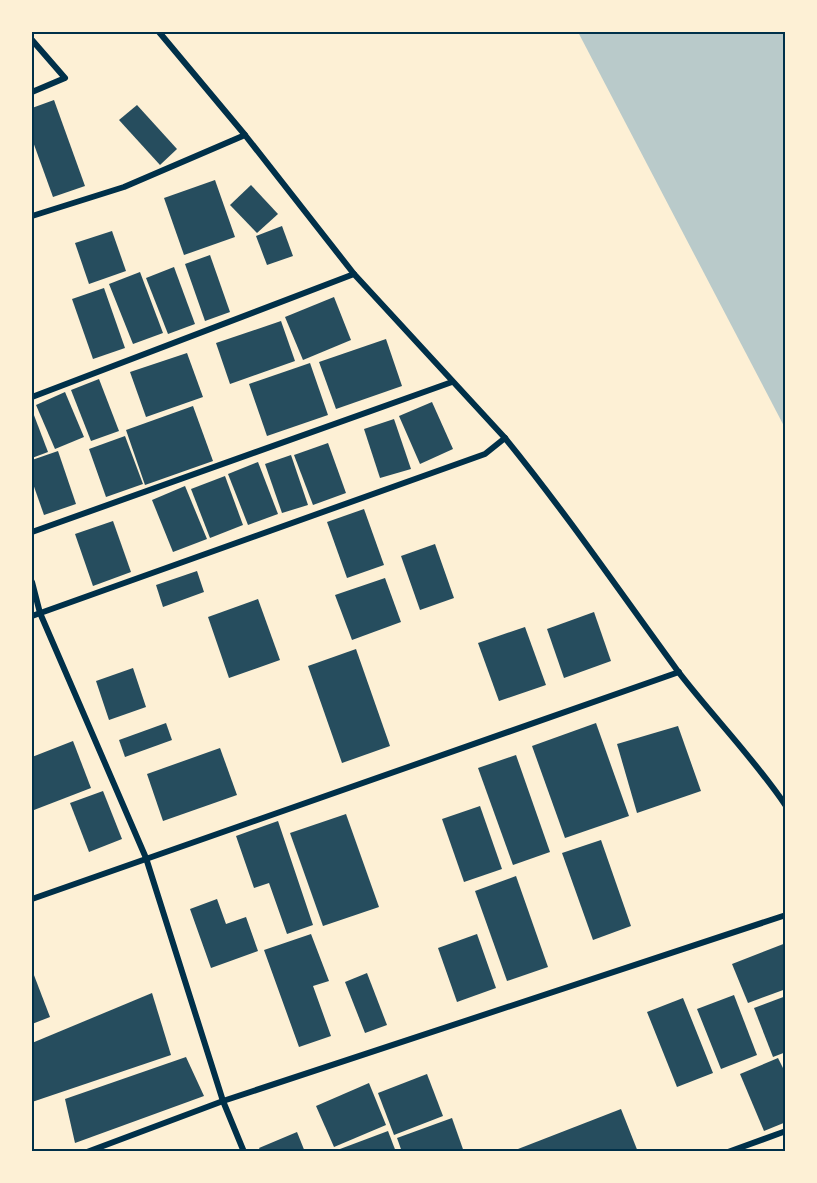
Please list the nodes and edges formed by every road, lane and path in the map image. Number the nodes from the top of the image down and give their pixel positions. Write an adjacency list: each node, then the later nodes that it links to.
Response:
1 (159, 32): 4 (street)
2 (32, 40): 3 (street)
3 (32, 92)
4 (244, 135): 5 (street); 6 (street)
5 (32, 216)
6 (354, 274): 7 (street); 8 (street)
7 (452, 382): 9 (street); 10 (street)
8 (32, 397)
9 (505, 438): 12 (street); 14 (street)
10 (32, 532)
11 (32, 582): 12 (street)
12 (40, 613): 13 (street); 16 (street)
13 (32, 616)
14 (679, 672): 15 (street); 16 (street)
15 (786, 806)
16 (146, 858): 17 (street); 19 (street)
17 (32, 899)
18 (786, 915): 19 (street)
19 (223, 1101): 22 (street); 23 (street)
20 (786, 1131): 21 (street)
21 (751, 1145): 24 (street); 25 (street)
22 (87, 1152)
23 (244, 1152)
24 (728, 1152)
25 (756, 1152)

